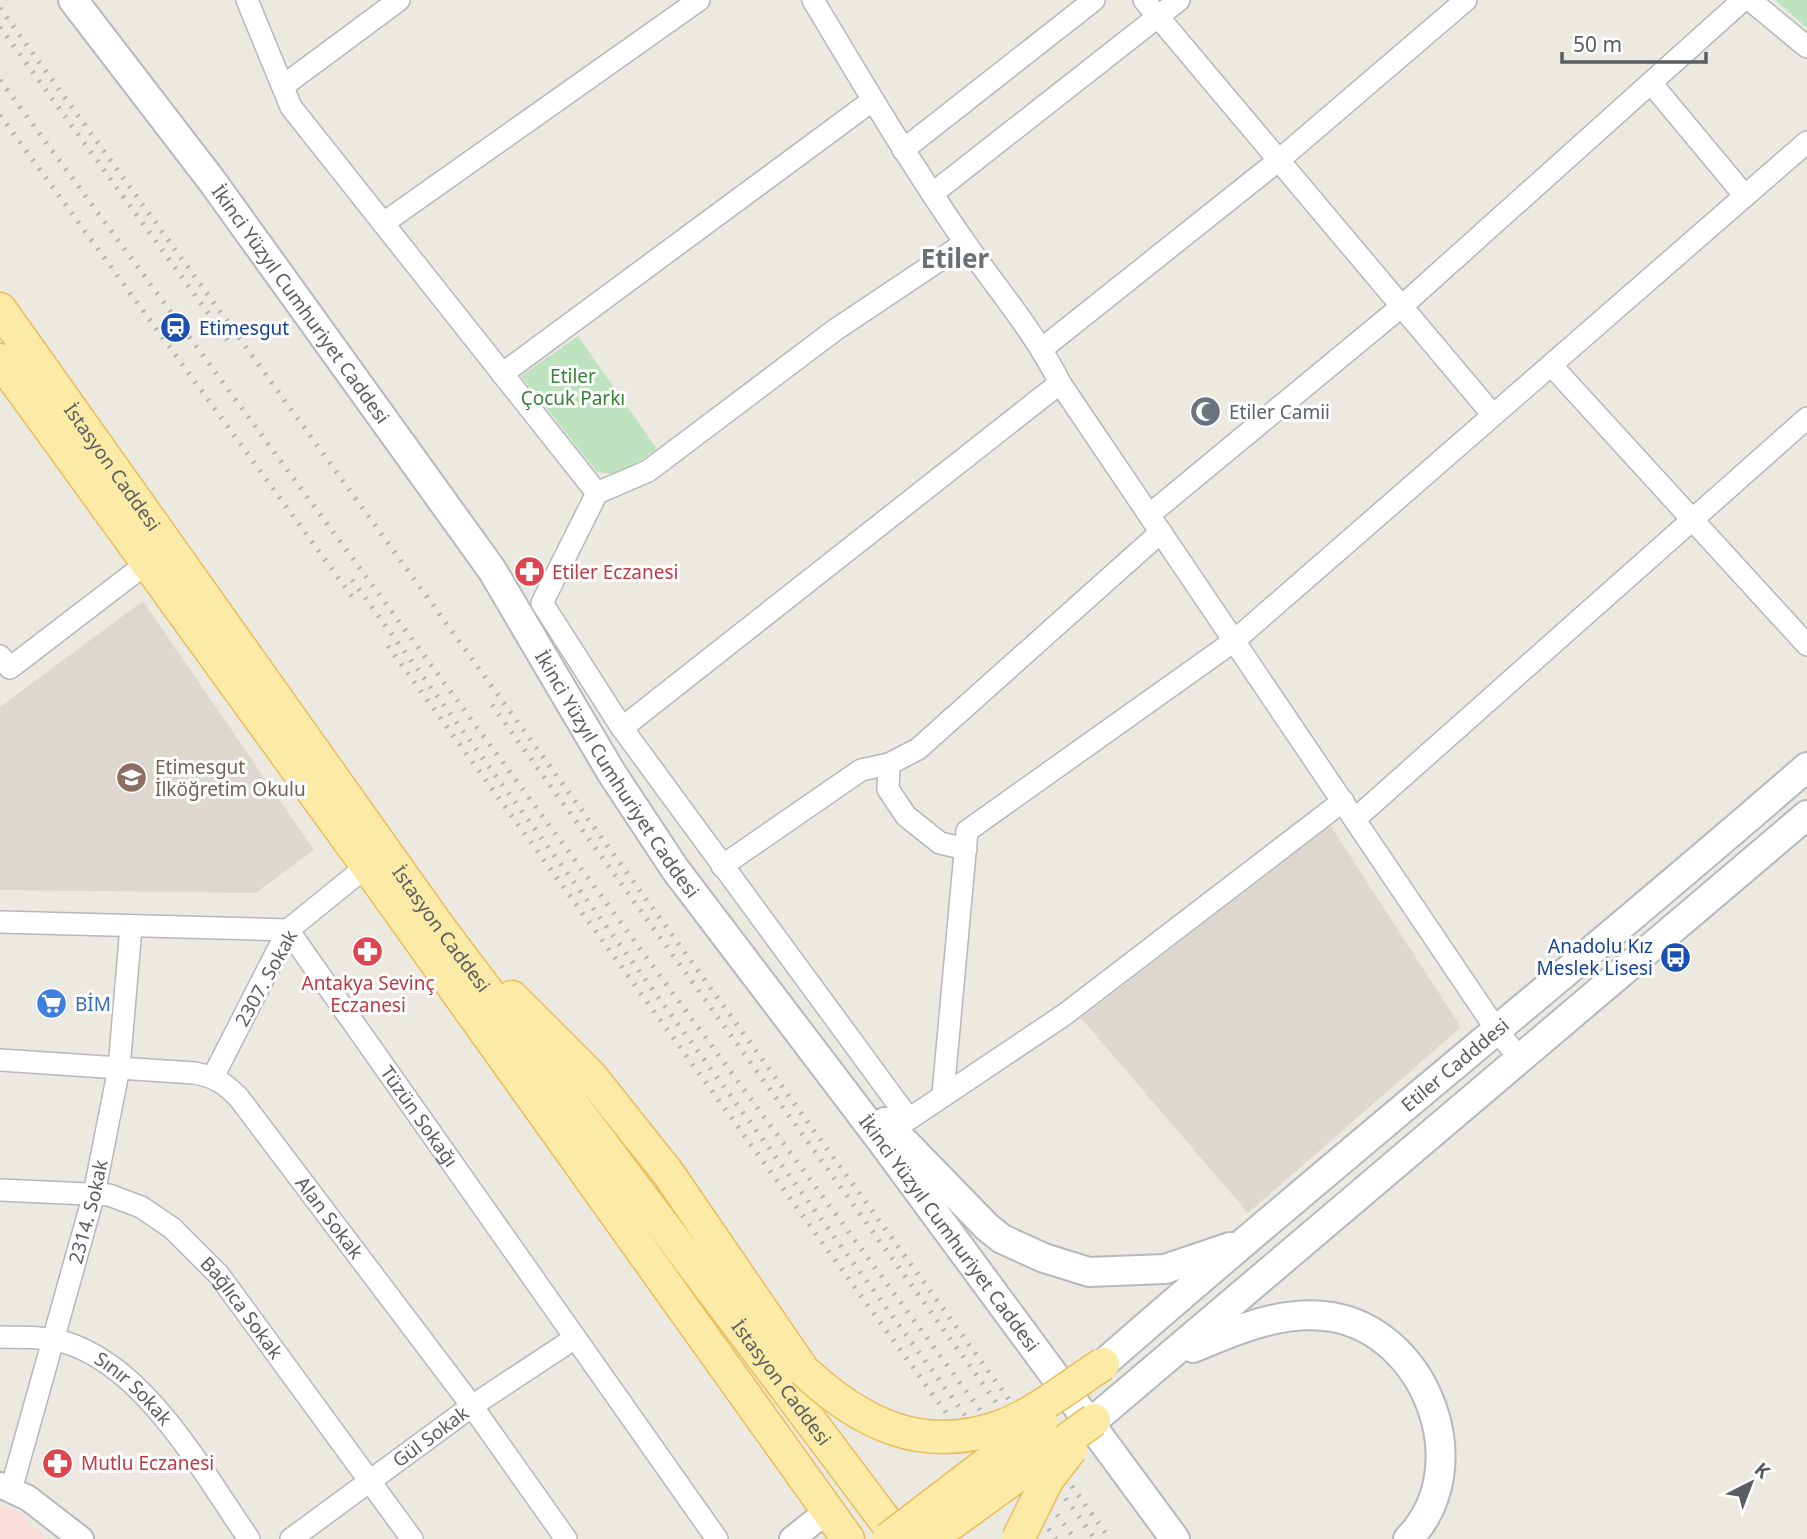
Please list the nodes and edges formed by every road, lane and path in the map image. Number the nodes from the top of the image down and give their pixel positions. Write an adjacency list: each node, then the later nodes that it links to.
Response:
1 (73, 0): 56 (main road, İkinci Yüzyıl Cumhuriyet Caddesi)
2 (247, 0): 15 (street)
3 (399, 0): 15 (street)
4 (699, 0): 22 (street)
5 (813, 0): 16 (street)
6 (1094, 0): 18 (street)
7 (1144, 0): 12 (street)
8 (1179, 0): 12 (street)
9 (1466, 0): 19 (street)
10 (1743, 0): 14 (street)
11 (1750, 0): 13 (street)
12 (1158, 17): 19 (street); 20 (street)
13 (1807, 47)
14 (1651, 83): 21 (street); 24 (street)
15 (282, 86): 22 (street)
16 (873, 100): 18 (street); 29 (street)
17 (1807, 142): 21 (street)
18 (903, 150): 20 (street)
19 (1279, 160): 24 (street); 26 (street)
20 (932, 194): 23 (street)
21 (1745, 196): 28 (street)
22 (385, 222): 29 (street)
23 (965, 243): 26 (street); 33 (street)
24 (1402, 306): 31 (street); 35 (street)
25 (0, 309): 49 (main road, İstasyon Caddesi)
26 (1043, 348): 30 (street)
27 (0, 360): 36 (main road, İstasyon Caddesi)
28 (1552, 366): 31 (street); 34 (street)
29 (502, 374): 33 (street)
30 (1060, 383): 35 (street); 40 (street)
31 (1493, 415): 37 (street)
32 (1807, 418): 34 (street)
33 (597, 493): 40 (street)
34 (1691, 520): 38 (street); 43 (street)
35 (1155, 524): 37 (street); 41 (street)
36 (147, 563): 39 (street); 46 (main road, İstasyon Caddesi)
37 (1234, 641): 43 (street); 45 (street)
38 (1807, 645)
39 (5, 662)
40 (622, 728): 47 (street)
41 (890, 764): 45 (street); 47 (street)
42 (1807, 767): 52 (main road, Etiler Cadddesi)
43 (1349, 810): 52 (street); 58 (street)
44 (1807, 815): 54 (main road)
45 (966, 849): 58 (street)
46 (367, 866): 51 (street, 2307. Sokak); 72 (main road, İstasyon Caddesi)
47 (722, 866): 58 (street)
48 (0, 922): 50 (street)
49 (436, 923): 66 (main road, bridge); 82 (main road, İstasyon Caddesi)
50 (131, 927): 51 (street); 55 (street, 2314. Sokak)
51 (288, 930): 57 (street, 2307. Sokak); 63 (street, Tüzün Sokağı)
52 (1498, 1032): 54 (street); 61 (main road, Etiler Cadddesi)
53 (0, 1060): 55 (street)
54 (1521, 1060): 65 (main road)
55 (119, 1068): 57 (street); 60 (street, 2314. Sokak)
56 (826, 1068): 61 (main road); 69 (main road, İkinci Yüzyıl Cumhuriyet Caddesi)
57 (213, 1077): 67 (street, Alan Sokak)
58 (943, 1094)
59 (0, 1190): 60 (street, Bağlıca Sokak)
60 (94, 1194): 64 (street, 2314. Sokak); 70 (street, Bağlıca Sokak)
61 (1242, 1242): 66 (main road, Etiler Cadddesi)
62 (0, 1337): 64 (street, Sınır Sokak)
63 (575, 1338): 67 (street, Gül Sokak); 78 (street, Tüzün Sokağı)
64 (53, 1339): 71 (street, 2314. Sokak); 74 (street, Sınır Sokak)
65 (1167, 1359): 68 (main road); 87 (main road)
66 (1104, 1364): 81 (main road, bridge)
67 (472, 1406): 70 (street, Gül Sokak); 77 (street, Alan Sokak)
68 (1094, 1420): 83 (main road, bridge); 84 (main road, bridge)
69 (1118, 1460): 85 (main road, İkinci Yüzyıl Cumhuriyet Caddesi); 86 (main road)
70 (370, 1480): 75 (street, Gül Sokak); 76 (street, Bağlıca Sokak)
71 (5, 1488): 73 (street)
72 (826, 1512): 79 (street); 80 (main road, İstasyon Caddesi)
73 (81, 1539)
74 (249, 1539)
75 (290, 1539)
76 (412, 1539)
77 (566, 1539)
78 (717, 1539)
79 (792, 1539)
80 (848, 1539)
81 (888, 1539)
82 (899, 1539)
83 (930, 1539)
84 (1018, 1539)
85 (1175, 1539)
86 (1191, 1539)
87 (1408, 1539)

